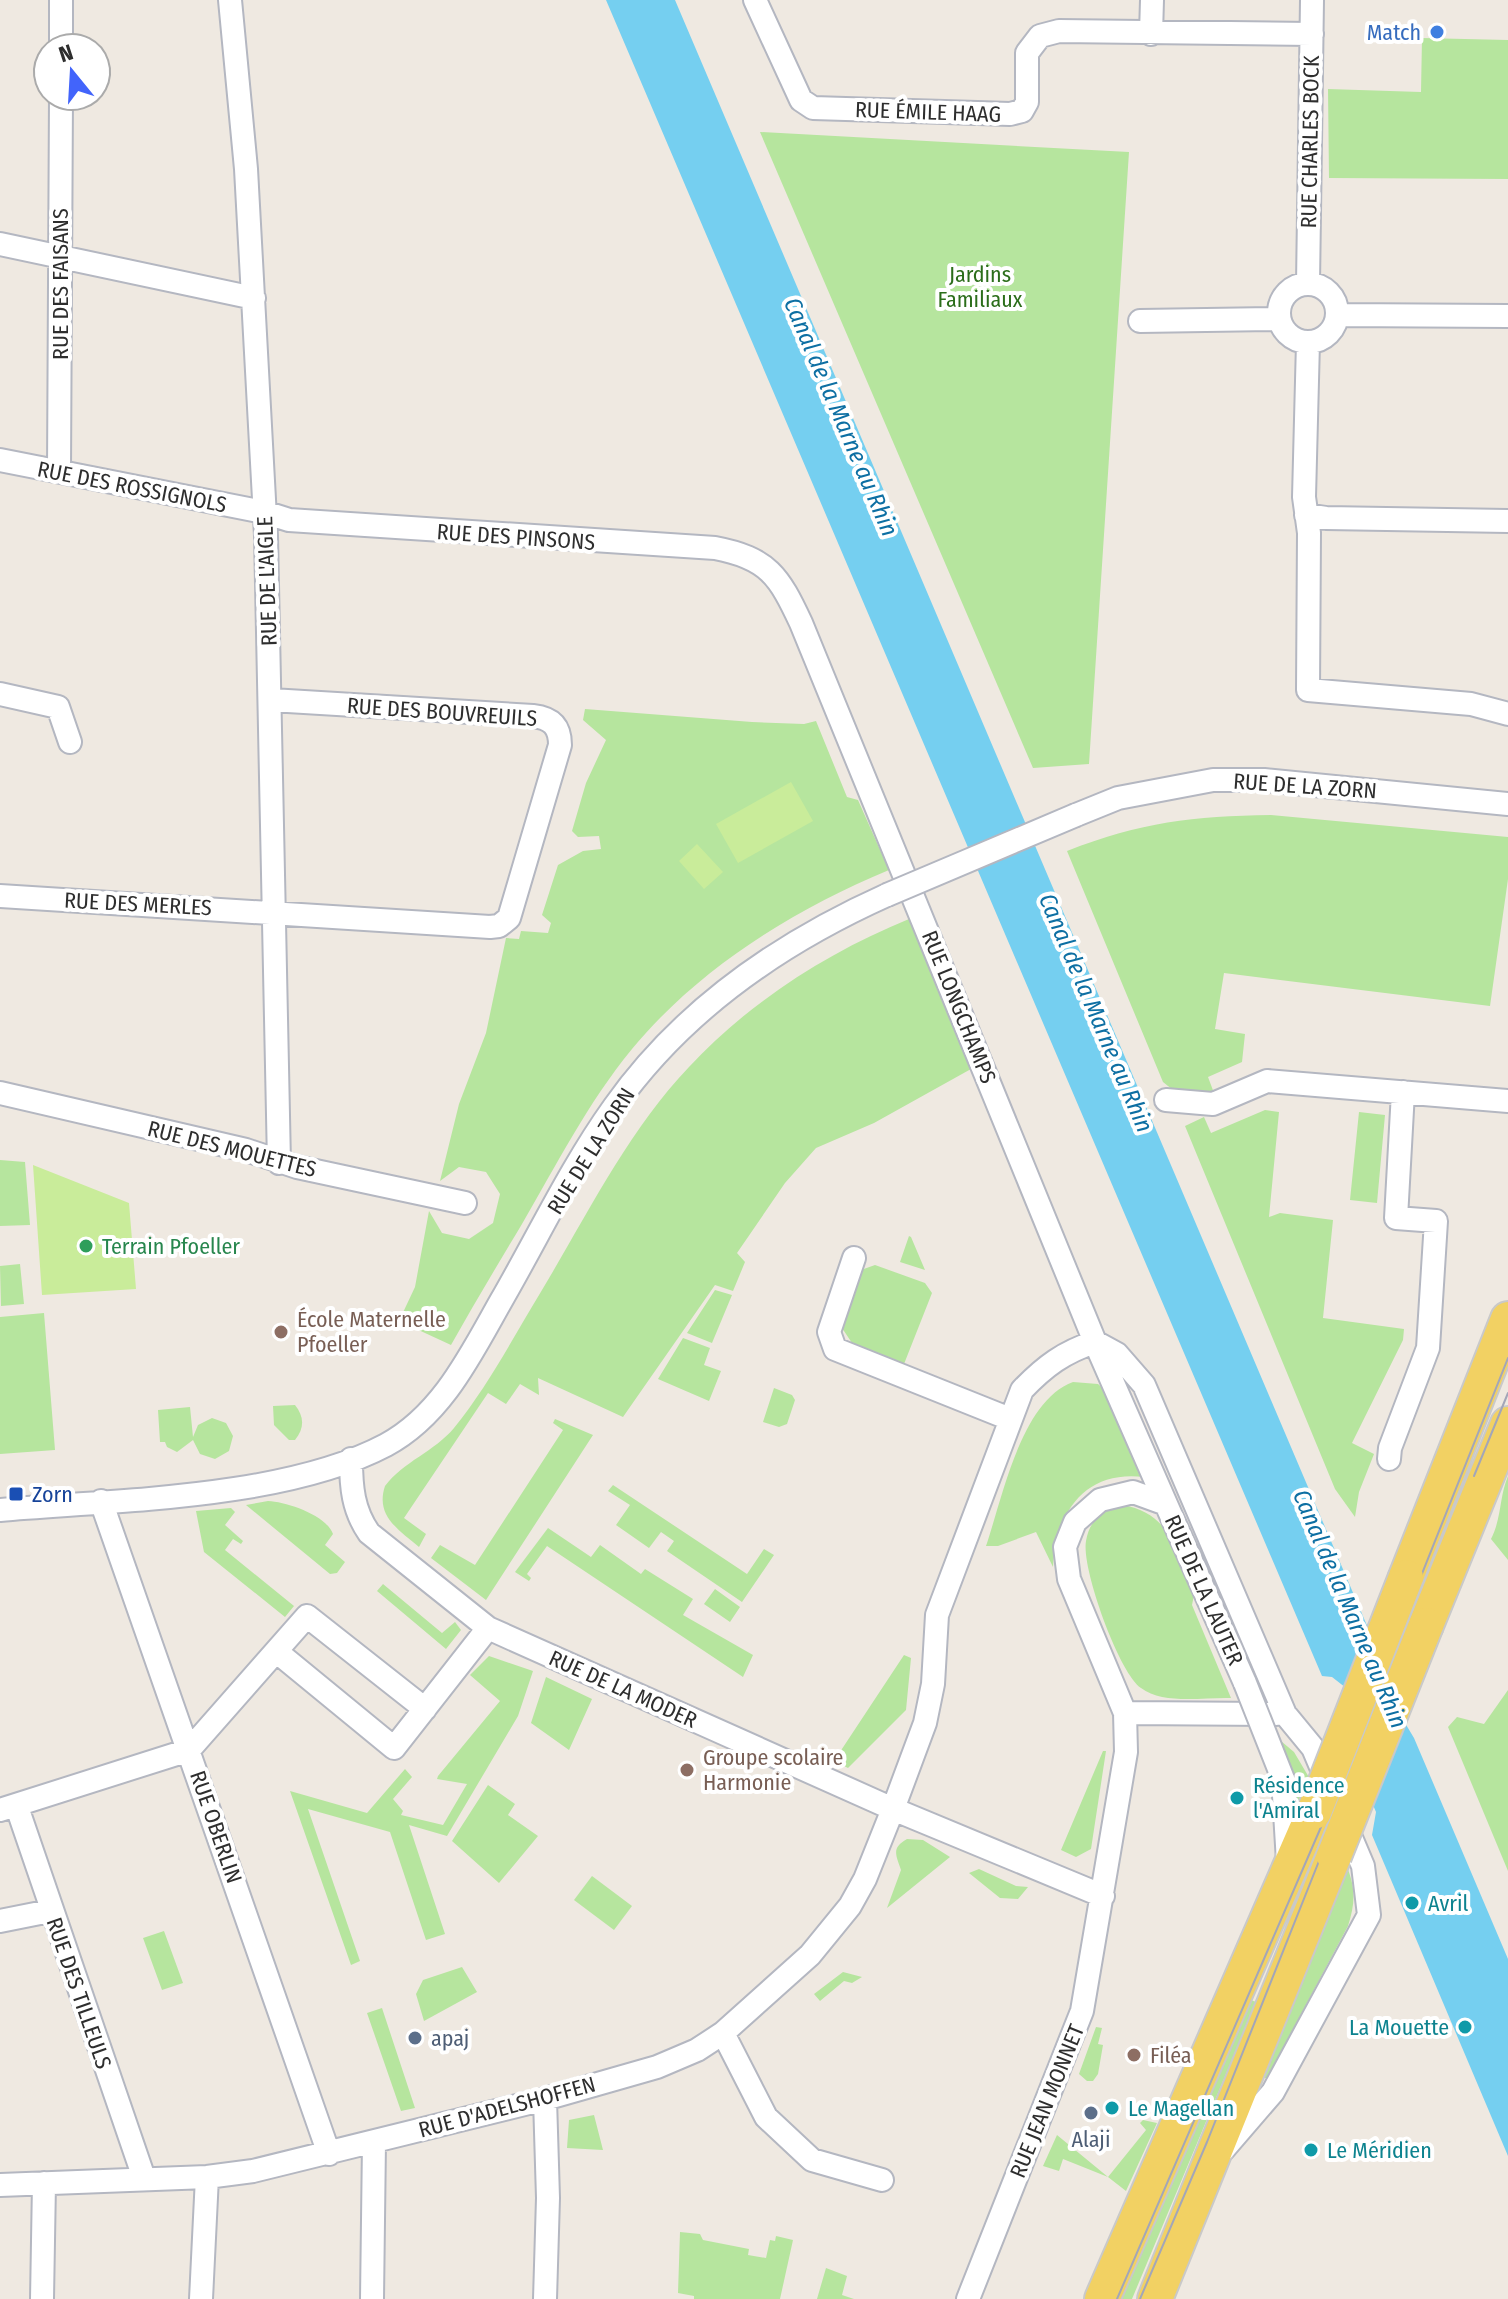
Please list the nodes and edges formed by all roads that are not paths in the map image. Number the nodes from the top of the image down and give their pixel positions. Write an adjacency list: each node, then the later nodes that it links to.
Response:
1 (61, 0): 6 (street)
2 (230, 0): 13 (street, RUE DE L'AIGLE)
3 (755, 0): 7 (street, RUE ÉMILE HAAG)
4 (1152, 0): 7 (street)
5 (1312, 0): 8 (street, RUE CHARLES BOCK)
6 (61, 32)
7 (1151, 34): 8 (street, RUE ÉMILE HAAG)
8 (1312, 34): 12 (street, RUE CHARLES BOCK)
9 (61, 112): 11 (street, RUE DES FAISANS)
10 (0, 244): 11 (street)
11 (61, 257): 13 (street); 20 (street, RUE DES FAISANS)
12 (1308, 284): 14 (street); 16 (street)
13 (254, 298): 21 (street, RUE DE L'AIGLE)
14 (1337, 315): 15 (street); 18 (street)
15 (1508, 316)
16 (1279, 319): 17 (street); 18 (street)
17 (1140, 321)
18 (1308, 342): 22 (street)
19 (0, 460): 20 (street, RUE DES ROSSIGNOLS)
20 (59, 471): 21 (street, RUE DES ROSSIGNOLS)
21 (264, 512): 24 (street, RUE DES PINSONS); 26 (street, RUE DE L'AIGLE)
22 (1306, 515): 23 (street); 27 (street)
23 (1508, 521)
24 (767, 566): 40 (street, RUE LONGCHAMPS)
25 (0, 694): 28 (street)
26 (271, 700): 31 (street, RUE DE L'AIGLE); 31 (street, RUE DES BOUVREUILS)
27 (1508, 714)
28 (70, 742)
29 (1508, 804): 43 (street, RUE DE LA ZORN, bridge)
30 (0, 896): 31 (street, RUE DES MERLES)
31 (275, 910): 36 (street, RUE DE L'AIGLE)
32 (1403, 1092): 34 (street); 35 (street); 44 (street)
33 (0, 1093): 36 (street, RUE DES MOUETTES)
34 (1166, 1100)
35 (1508, 1101)
36 (279, 1163): 37 (street, RUE DES MOUETTES)
37 (465, 1203)
38 (854, 1258): 41 (street)
39 (1508, 1319): 56 (main road, bridge)
40 (1095, 1342): 41 (street); 46 (street, RUE LONGCHAMPS); 52 (street)
41 (1010, 1419): 55 (street, RUE D'ADELSHOFFEN)
42 (1508, 1424): 64 (main road, bridge)
43 (351, 1459): 45 (street, RUE DE LA ZORN); 48 (street, RUE DE LA MODER)
44 (1389, 1459)
45 (101, 1501): 47 (street, RUE DE LA ZORN); 53 (street, RUE OBERLIN)
46 (1166, 1504): 51 (street, RUE DE LA LAUTER); 56 (street, RUE DE LA LAUTER, bridge)
47 (0, 1510)
48 (488, 1628): 50 (street); 55 (street, RUE DE LA MODER)
49 (277, 1652): 50 (street); 50 (street); 53 (street)
50 (425, 1709)
51 (1125, 1713): 52 (street); 57 (street, RUE DE LA LAUTER)
52 (1285, 1714): 64 (street)
53 (189, 1750): 54 (street); 63 (street, RUE OBERLIN)
54 (9, 1808): 58 (street, RUE DES TILLEULS)
55 (893, 1809): 57 (street, RUE DE LA MODER); 60 (street, RUE D'ADELSHOFFEN)
56 (1289, 1871): 75 (main road)
57 (1103, 1896): 74 (street, RUE JEAN MONNET)
58 (50, 1911): 59 (street); 66 (street, RUE DES TILLEULS)
59 (0, 1921)
60 (723, 2033): 61 (street, RUE D'ADELSHOFFEN); 67 (street)
61 (545, 2099): 62 (street, RUE D'ADELSHOFFEN); 73 (street)
62 (374, 2142): 63 (street, RUE D'ADELSHOFFEN); 72 (street)
63 (329, 2154): 65 (street, RUE D'ADELSHOFFEN)
64 (1212, 2163): 76 (main road)
65 (207, 2177): 66 (street, RUE D'ADELSHOFFEN); 71 (street)
66 (144, 2178): 68 (street, RUE D'ADELSHOFFEN)
67 (882, 2180)
68 (44, 2183): 69 (street, RUE D'ADELSHOFFEN); 70 (street)
69 (0, 2185)
70 (42, 2299)
71 (201, 2299)
72 (372, 2299)
73 (545, 2299)
74 (968, 2299)
75 (1102, 2299)
76 (1155, 2299)

